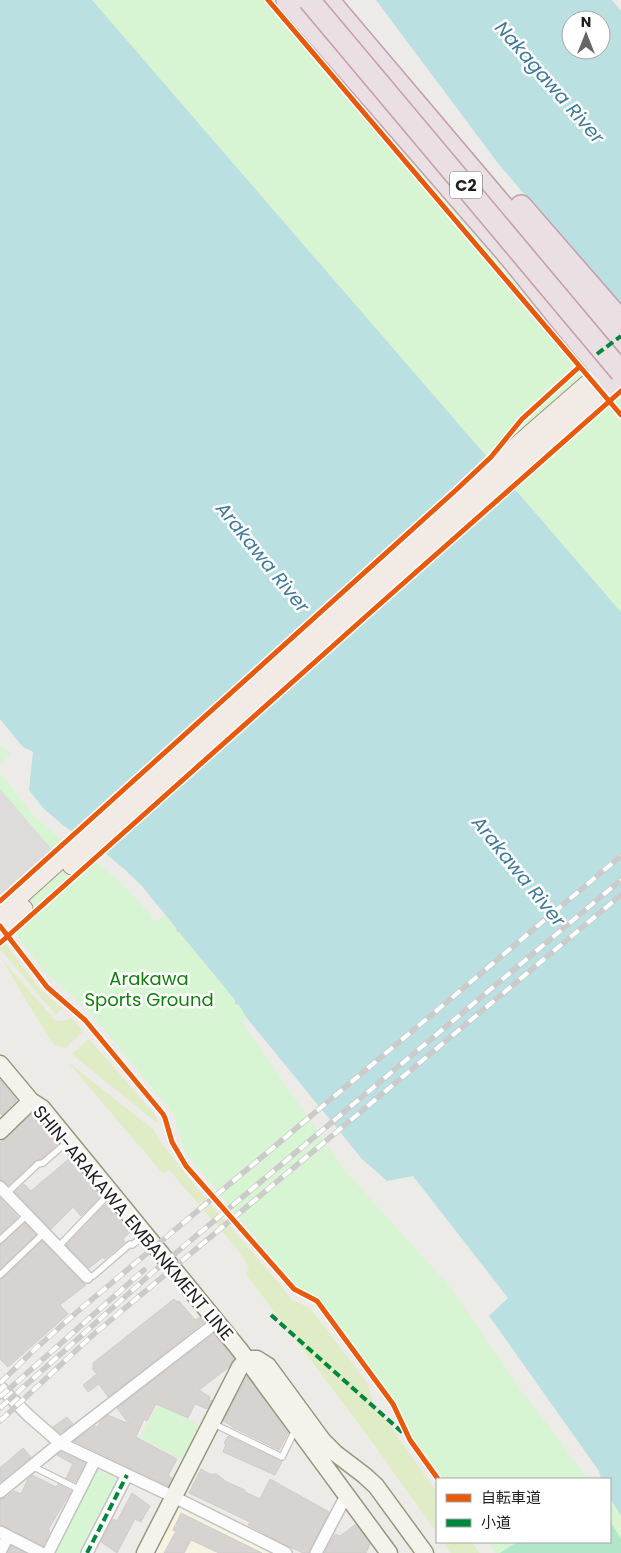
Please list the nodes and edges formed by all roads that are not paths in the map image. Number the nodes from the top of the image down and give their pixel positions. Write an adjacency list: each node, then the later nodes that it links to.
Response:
1 (287, 0): 8 (highway)
2 (309, 0): 8 (highway, C2, bridge)
3 (328, 0): 6 (highway, C2)
4 (347, 0): 5 (highway)
5 (621, 321)
6 (621, 346)
7 (621, 356): 8 (main road)
8 (615, 376): 9 (main road); 10 (main road)
9 (0, 913)
10 (0, 929)
11 (0, 1064): 12 (main road, SHIN-ARAKAWA EMBANKMENT LINE)
12 (31, 1101): 13 (main road); 14 (main road, SHIN-ARAKAWA EMBANKMENT LINE)
13 (0, 1131)
14 (69, 1140): 15 (lane); 16 (main road, SHIN-ARAKAWA EMBANKMENT LINE)
15 (3, 1190): 17 (street)
16 (113, 1194): 19 (main road, SHIN-ARAKAWA EMBANKMENT LINE); 21 (lane)
17 (27, 1215): 18 (street); 20 (lane)
18 (44, 1233): 21 (street); 22 (lane)
19 (146, 1234): 23 (lane); 24 (main road, SHIN-ARAKAWA EMBANKMENT LINE)
20 (0, 1240)
21 (58, 1247): 23 (street)
22 (0, 1275)
23 (87, 1277)
24 (217, 1322): 25 (main road, SHIN-ARAKAWA EMBANKMENT LINE); 29 (street)
25 (247, 1360): 27 (main road); 28 (main road, SHIN-ARAKAWA EMBANKMENT LINE); 46 (main road)
26 (0, 1387): 29 (street)
27 (212, 1423): 28 (lane); 36 (main road)
28 (297, 1427): 35 (main road, SHIN-ARAKAWA EMBANKMENT LINE)
29 (60, 1443): 30 (street); 31 (street)
30 (95, 1460): 32 (street); 33 (street)
31 (32, 1466): 33 (lane); 34 (street)
32 (127, 1474): 36 (street); 41 (street)
33 (80, 1490): 40 (street)
34 (0, 1492)
35 (347, 1494): 44 (street); 45 (main road, SHIN-ARAKAWA EMBANKMENT LINE)
36 (174, 1497): 42 (main road); 43 (street)
37 (4, 1534): 38 (street); 39 (street)
38 (0, 1552)
39 (41, 1553)
40 (48, 1553)
41 (87, 1553)
42 (146, 1553)
43 (286, 1553)
44 (316, 1553)
45 (389, 1553)
46 (424, 1553)

